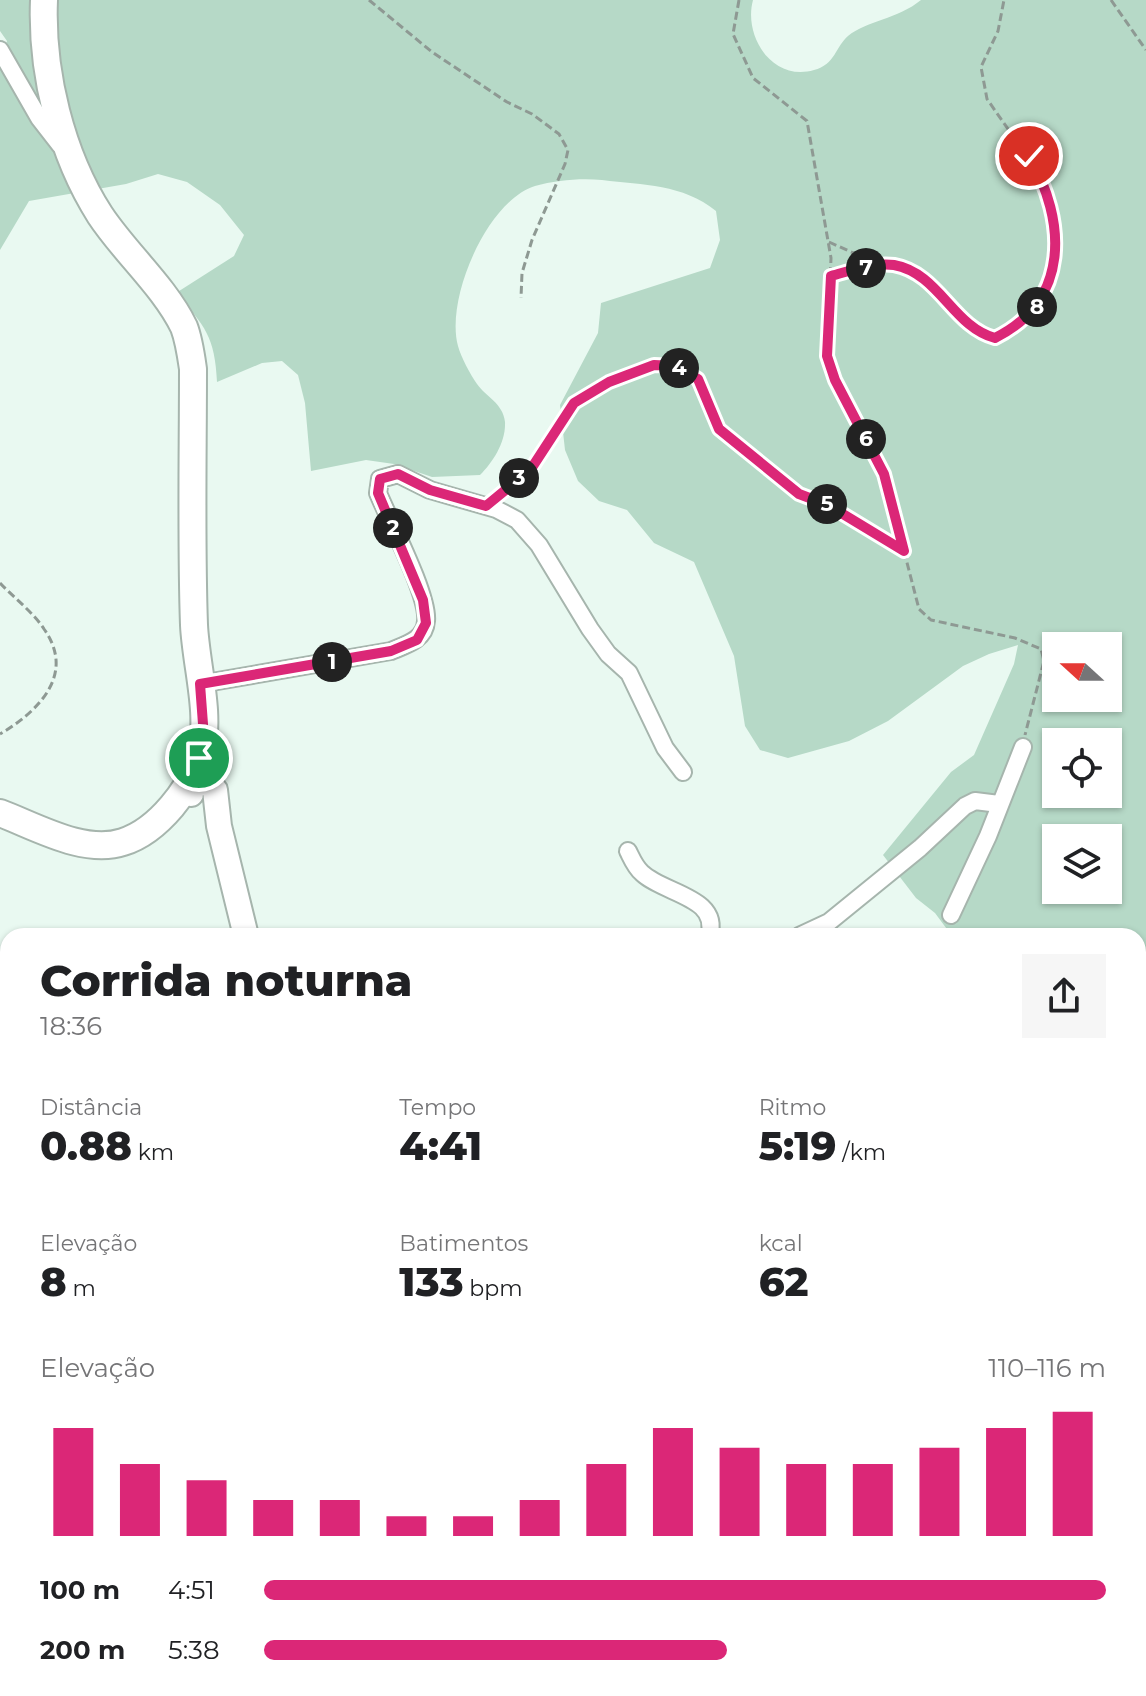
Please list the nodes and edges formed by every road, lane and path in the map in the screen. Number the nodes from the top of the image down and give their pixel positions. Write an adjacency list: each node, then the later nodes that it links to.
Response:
1 (44, 0): 8 (main road)
2 (369, 0): 12 (path)
3 (739, 0): 9 (path)
4 (1004, 0): 10 (path)
5 (1111, 0): 7 (path)
6 (0, 50): 8 (street)
7 (1146, 50)
8 (73, 162): 16 (main road)
9 (829, 242): 10 (path); 11 (path)
10 (880, 265): 11 (path)
11 (831, 276): 14 (path)
12 (521, 298)
13 (486, 506): 14 (path); 16 (street); 19 (street)
14 (904, 551): 18 (path)
15 (0, 583): 17 (path)
16 (200, 684): 20 (main road)
17 (0, 734)
18 (1023, 747): 21 (street)
19 (683, 772)
20 (196, 792): 22 (main road); 25 (main road)
21 (999, 804): 24 (street); 27 (street)
22 (0, 813)
23 (628, 851): 26 (street)
24 (951, 915)
25 (244, 928)
26 (712, 928)
27 (816, 928)

